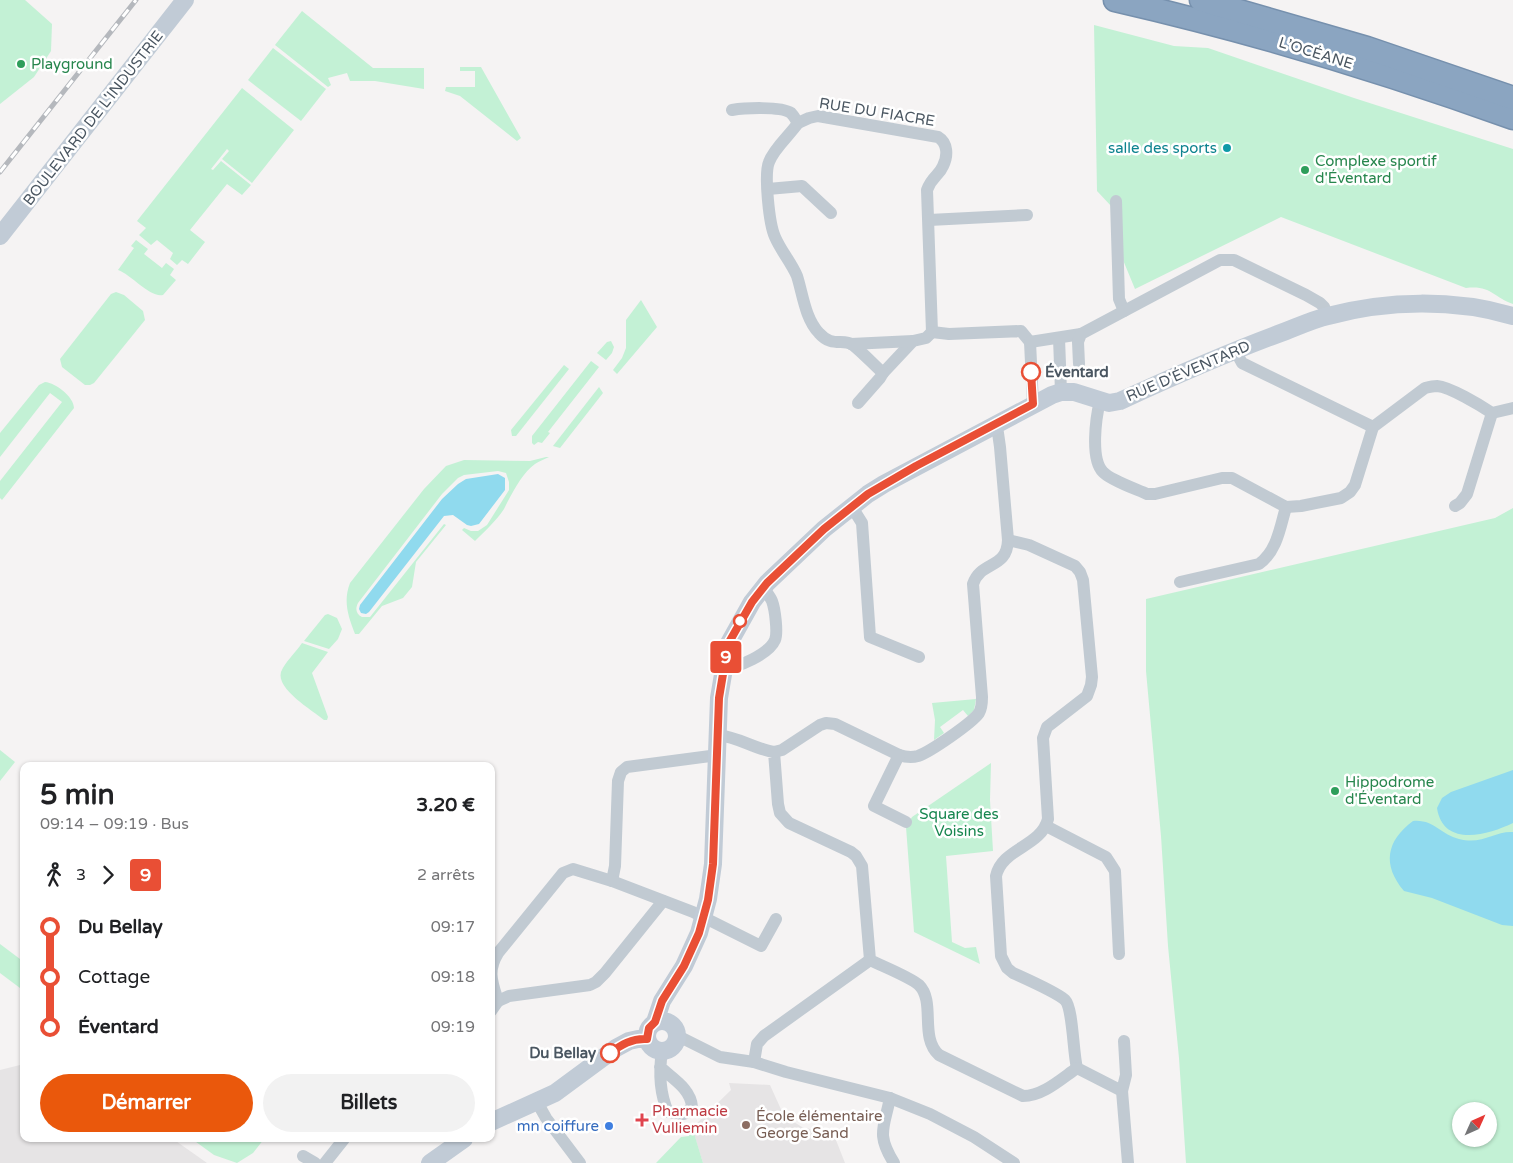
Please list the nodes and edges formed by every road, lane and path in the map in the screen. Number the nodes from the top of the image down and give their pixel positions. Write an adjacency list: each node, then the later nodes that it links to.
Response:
1 (186, 0): 13 (street, BOULEVARD DE L'INDUSTRIE)
2 (1115, 0): 6 (highway, L’OCÉANE)
3 (1201, 0): 4 (highway, L’OCÉANE)
4 (1513, 98)
5 (732, 110): 7 (street, RUE DU FIACRE)
6 (1513, 118)
7 (798, 123): 8 (street); 12 (street, RUE DU FIACRE)
8 (768, 189): 10 (street); 22 (street)
9 (1116, 202): 14 (street)
10 (831, 213)
11 (1027, 215): 12 (street)
12 (928, 220): 17 (street, RUE DU FIACRE)
13 (0, 236)
14 (1124, 311): 15 (street); 18 (street)
15 (1327, 316): 16 (street, RUE D'ÉVENTARD); 23 (street, RUE D'ÉVENTARD)
16 (1513, 316)
17 (932, 332): 20 (street); 21 (street)
18 (1081, 334): 19 (street); 24 (street)
19 (1059, 338): 21 (street); 26 (street)
20 (913, 341): 22 (street); 25 (street)
21 (1030, 342): 29 (street)
22 (851, 344): 25 (street)
23 (1235, 350): 27 (street, RUE D'ÉVENTARD); 33 (street)
24 (1079, 364)
25 (883, 373): 28 (street)
26 (1061, 392): 27 (street, RUE D'ÉVENTARD); 29 (street)
27 (1100, 401): 36 (street)
28 (858, 403)
29 (1033, 404): 32 (street)
30 (1513, 408): 31 (street)
31 (1492, 413): 33 (street); 34 (street)
32 (994, 426): 35 (street); 37 (street)
33 (1373, 427): 36 (street)
34 (1455, 506)
35 (852, 507): 39 (street); 40 (street)
36 (1286, 507): 38 (street)
37 (1008, 540): 45 (street); 47 (street)
38 (1180, 582)
39 (763, 587): 41 (street); 41 (street)
40 (919, 657)
41 (724, 668): 42 (street)
42 (718, 735): 43 (street); 44 (street)
43 (774, 752): 45 (street); 54 (street)
44 (718, 755): 48 (street); 50 (street)
45 (899, 755): 46 (street)
46 (906, 822)
47 (1046, 826): 52 (street); 61 (street)
48 (612, 881): 49 (street); 53 (street)
49 (663, 901): 50 (street); 55 (street)
50 (703, 917): 51 (street); 56 (street)
51 (776, 919)
52 (1119, 954)
53 (495, 959)
54 (870, 960): 60 (street); 61 (street)
55 (495, 1006)
56 (660, 1017): 57 (street); 58 (street)
57 (678, 1036): 58 (street); 60 (street)
58 (647, 1039): 64 (street)
59 (1124, 1040): 62 (street)
60 (754, 1062): 63 (street)
61 (1077, 1068): 62 (street)
62 (1122, 1091): 75 (street)
63 (890, 1098): 73 (street); 74 (street)
64 (537, 1102): 65 (street); 72 (street)
65 (495, 1120)
66 (342, 1142): 70 (street)
67 (460, 1142): 71 (street)
68 (304, 1156): 69 (street)
69 (315, 1163)
70 (324, 1163)
71 (430, 1163)
72 (580, 1163)
73 (894, 1163)
74 (1014, 1163)
75 (1128, 1163)

